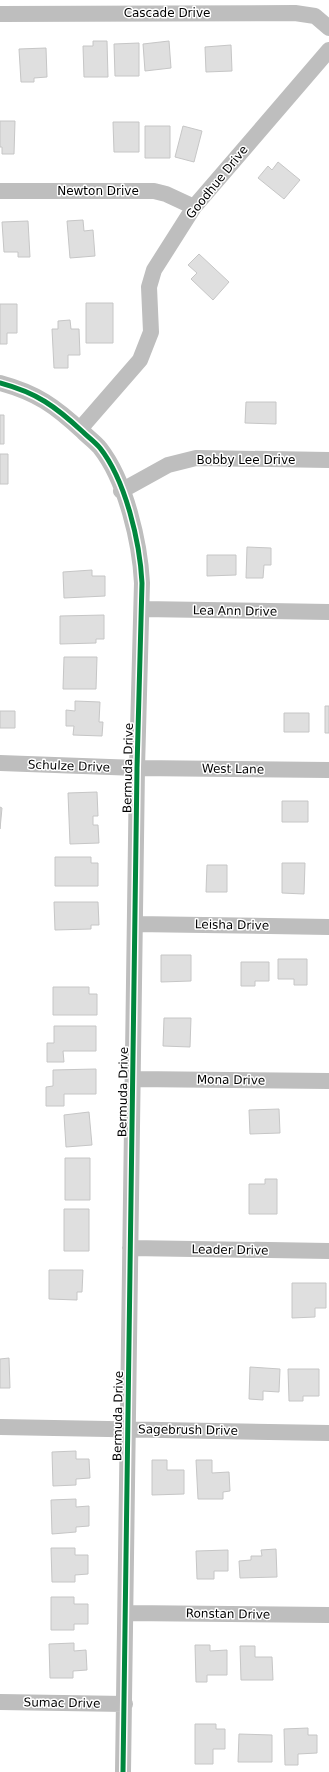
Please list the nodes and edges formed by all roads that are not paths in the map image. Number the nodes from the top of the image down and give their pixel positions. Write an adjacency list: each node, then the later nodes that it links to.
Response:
1 (0, 14): 2 (street, Cascade Drive)
2 (329, 28)
3 (329, 50): 5 (street, Goodhue Drive)
4 (0, 191): 5 (street, Newton Drive)
5 (194, 206): 7 (street, Goodhue Drive)
6 (0, 383): 7 (street, Bermuda Drive)
7 (80, 429): 9 (street, Bermuda Drive)
8 (329, 460): 9 (street, Bobby Lee Drive)
9 (122, 491): 10 (street, Bermuda Drive)
10 (142, 609): 11 (street, Lea Ann Drive); 13 (street, Bermuda Drive)
11 (329, 612)
12 (0, 763): 13 (street, Schulze Drive)
13 (137, 768): 14 (street, West Lane); 15 (street, Bermuda Drive)
14 (329, 770)
15 (135, 924): 16 (street, Leisha Drive); 17 (street, Bermuda Drive)
16 (329, 927)
17 (133, 1079): 18 (street, Mona Drive); 19 (street, Bermuda Drive)
18 (329, 1081)
19 (130, 1248): 20 (street, Leader Drive); 22 (street, Bermuda Drive)
20 (329, 1251)
21 (0, 1427): 22 (street, Sagebrush Drive)
22 (127, 1429): 23 (street, Sagebrush Drive); 24 (street, Bermuda Drive)
23 (329, 1433)
24 (126, 1613): 25 (street, Ronstan Drive); 27 (street, Bermuda Drive)
25 (329, 1615)
26 (0, 1702): 27 (street, Sumac Drive)
27 (125, 1704): 28 (street, Bermuda Drive)
28 (123, 1772)

